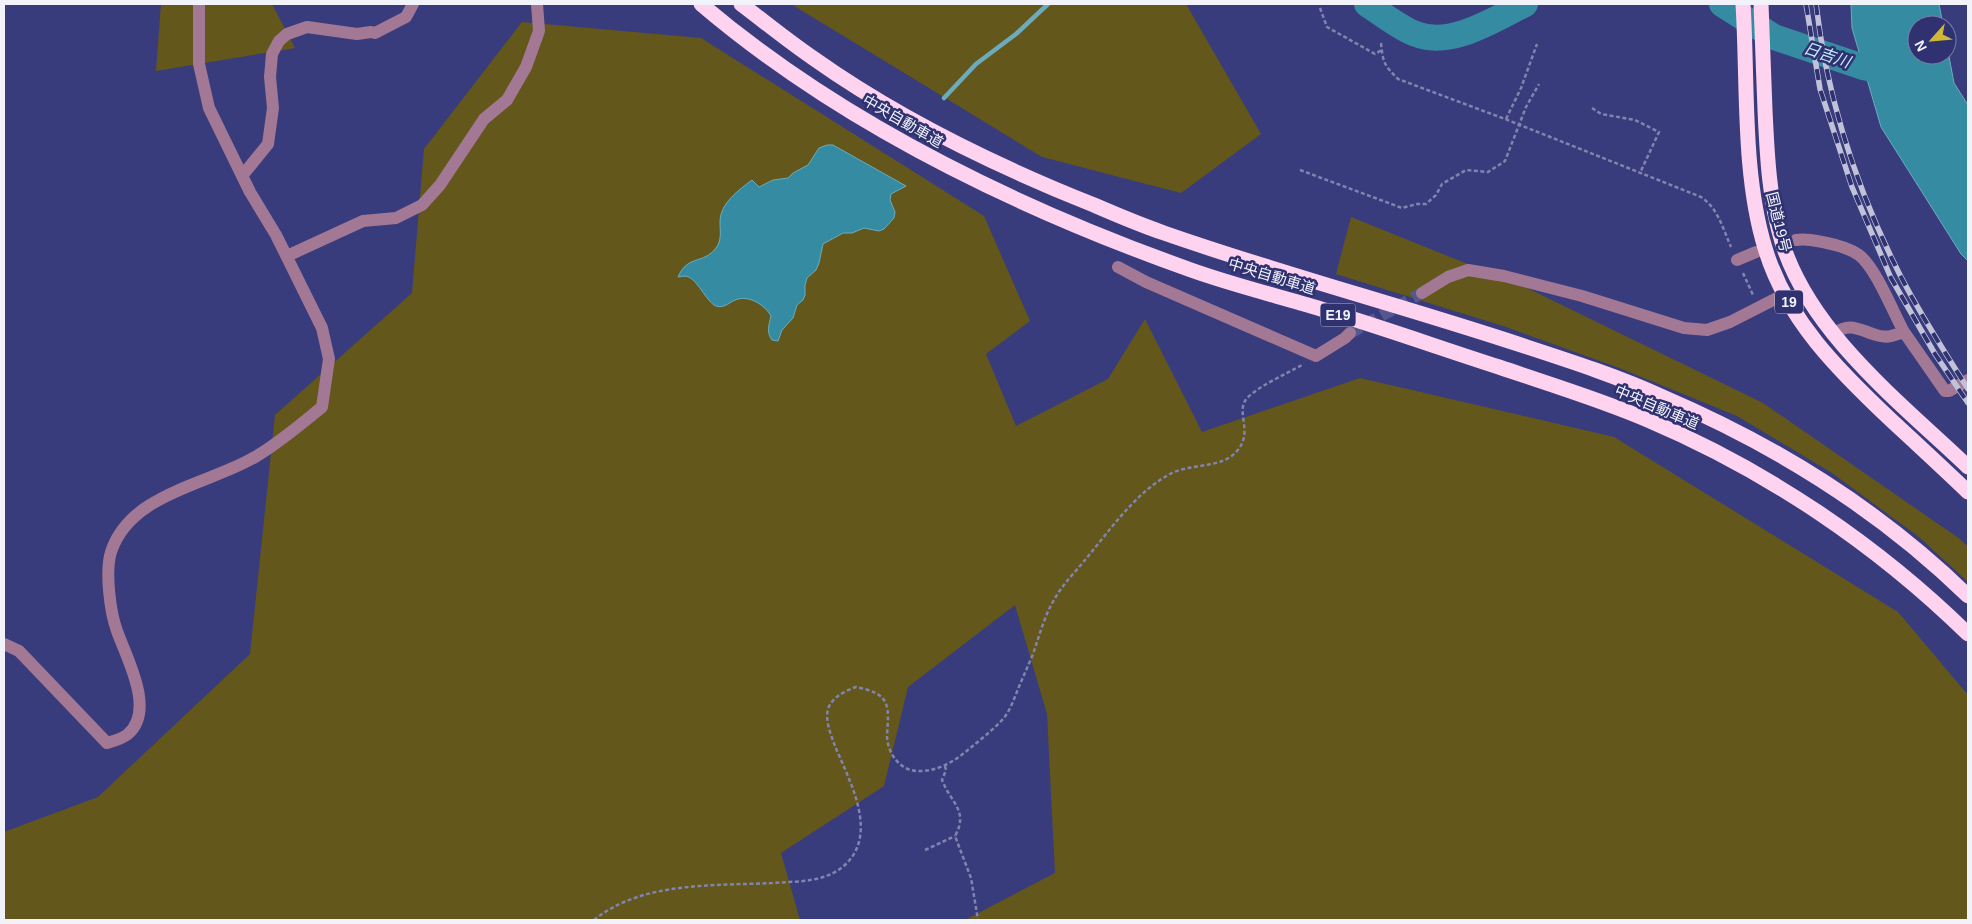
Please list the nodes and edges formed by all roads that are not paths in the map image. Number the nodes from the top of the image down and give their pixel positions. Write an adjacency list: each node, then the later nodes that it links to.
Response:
1 (199, 4): 8 (street)
2 (413, 4): 8 (street)
3 (537, 4): 11 (street)
4 (701, 4): 23 (highway, 中央自動車道 / E19)
5 (741, 4): 22 (highway, 中央自動車道 / E19)
6 (1743, 4): 15 (highway, 国道19号 / 19)
7 (1761, 6): 18 (highway, 国道19号 / 19)
8 (242, 176): 11 (street)
9 (1796, 240): 16 (street)
10 (1756, 252): 12 (street)
11 (287, 256): 24 (street)
12 (1737, 260)
13 (1118, 266): 17 (street)
14 (1422, 293): 15 (street)
15 (1785, 294): 21 (highway, 国道19号 / 19)
16 (1904, 332): 18 (street); 19 (street)
17 (1350, 333)
18 (1833, 334): 20 (highway, 国道19号 / 19)
19 (1968, 380)
20 (1968, 467)
21 (1968, 492)
22 (1968, 596)
23 (1968, 634)
24 (4, 644)

